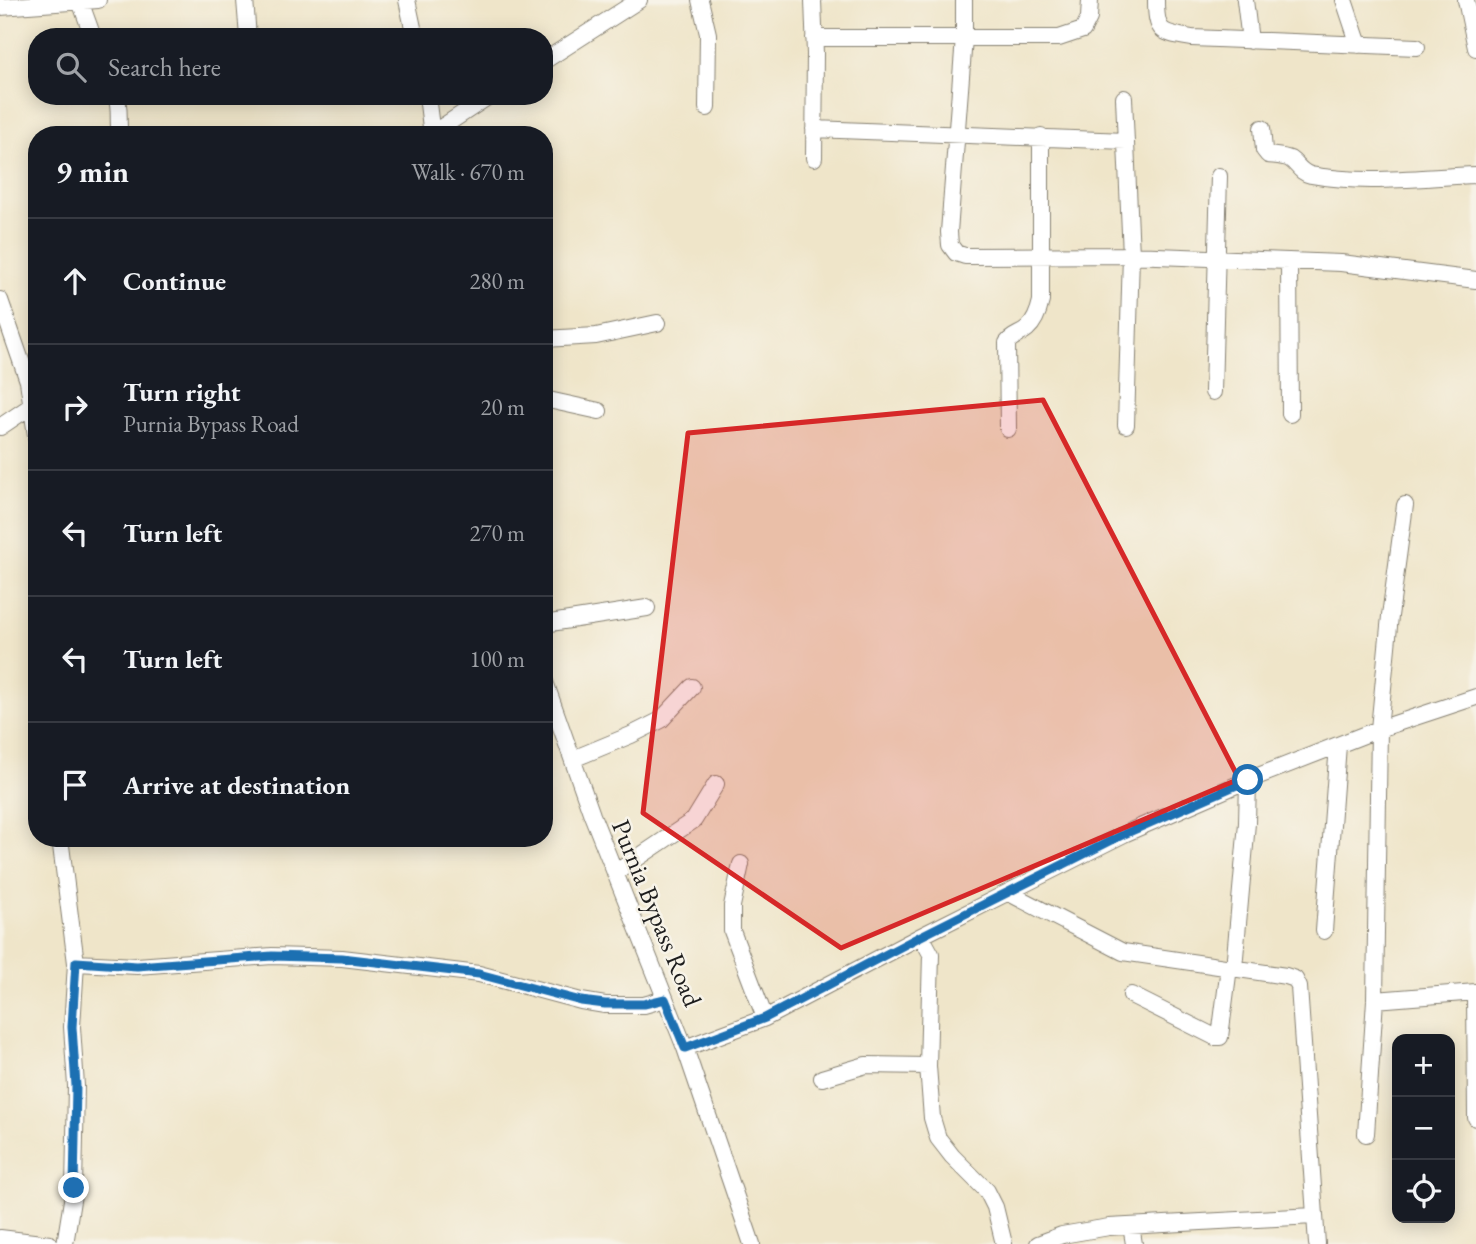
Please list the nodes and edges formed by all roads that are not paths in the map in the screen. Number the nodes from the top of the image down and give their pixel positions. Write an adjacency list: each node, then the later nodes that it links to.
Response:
1 (99, 0): 13 (street)
2 (245, 0): 16 (street)
3 (407, 0): 17 (street)
4 (639, 0): 24 (street)
5 (700, 0): 29 (street)
6 (813, 0): 18 (street)
7 (964, 0): 19 (street)
8 (1090, 0): 19 (street)
9 (1156, 0): 20 (street)
10 (1245, 0): 20 (street)
11 (1344, 0): 21 (street)
12 (1466, 0): 23 (street)
13 (80, 1): 14 (street); 15 (street)
14 (0, 7)
15 (90, 28)
16 (247, 28)
17 (413, 28)
18 (814, 38): 19 (street); 34 (street)
19 (964, 38): 35 (street)
20 (1250, 41): 21 (street)
21 (1359, 45): 22 (street)
22 (1417, 47)
23 (1476, 48)
24 (553, 55)
25 (1124, 98): 37 (street)
26 (119, 105): 30 (street)
27 (427, 105): 31 (street)
28 (475, 105): 32 (street)
29 (707, 108)
30 (118, 126)
31 (430, 126)
32 (443, 126)
33 (1262, 128): 39 (street)
34 (814, 129): 35 (street); 38 (street)
35 (957, 135): 36 (street); 41 (street)
36 (1041, 136): 37 (street); 41 (street)
37 (1126, 141): 42 (street)
38 (814, 158)
39 (1476, 175)
40 (1219, 176): 43 (street)
41 (1041, 255): 42 (street); 57 (street)
42 (1131, 255): 43 (street); 55 (street)
43 (1217, 258): 44 (street); 50 (street)
44 (1289, 261): 45 (street); 54 (street)
45 (1476, 280)
46 (0, 300): 49 (street)
47 (657, 323): 48 (street)
48 (553, 338)
49 (28, 379)
50 (1213, 392)
51 (553, 401): 53 (street)
52 (28, 408): 56 (street)
53 (599, 411)
54 (1290, 414)
55 (1126, 425)
56 (0, 427)
57 (1008, 429)
58 (1405, 505): 64 (street)
59 (647, 608): 60 (street)
60 (553, 623)
61 (692, 687): 66 (street)
62 (1476, 696): 64 (street)
63 (553, 704): 66 (street, Purnia Bypass Road)
64 (1379, 729): 65 (street); 80 (street)
65 (1338, 745): 67 (street); 73 (street)
66 (573, 759): 71 (street, Purnia Bypass Road)
67 (1248, 780): 72 (street); 76 (street)
68 (716, 784): 71 (street)
69 (61, 847): 75 (street)
70 (741, 864): 81 (street)
71 (615, 873): 79 (street, Purnia Bypass Road)
72 (1009, 893): 74 (street); 76 (street)
73 (1324, 931)
74 (921, 936): 81 (street); 83 (street)
75 (76, 962): 79 (street); 91 (street)
76 (1232, 968): 78 (street); 87 (street)
77 (1476, 992): 80 (street); 85 (street)
78 (1131, 995)
79 (665, 999): 82 (street, Purnia Bypass Road)
80 (1375, 1000): 86 (street)
81 (765, 1018): 82 (street)
82 (685, 1048): 92 (street, Purnia Bypass Road)
83 (928, 1066): 84 (street); 93 (street)
84 (822, 1078)
85 (1476, 1118)
86 (1366, 1134)
87 (1314, 1216): 88 (street); 96 (street)
88 (1131, 1226): 94 (street); 95 (street)
89 (0, 1238): 90 (street)
90 (50, 1244)
91 (65, 1244)
92 (752, 1244)
93 (1003, 1244)
94 (1038, 1244)
95 (1133, 1244)
96 (1317, 1244)

